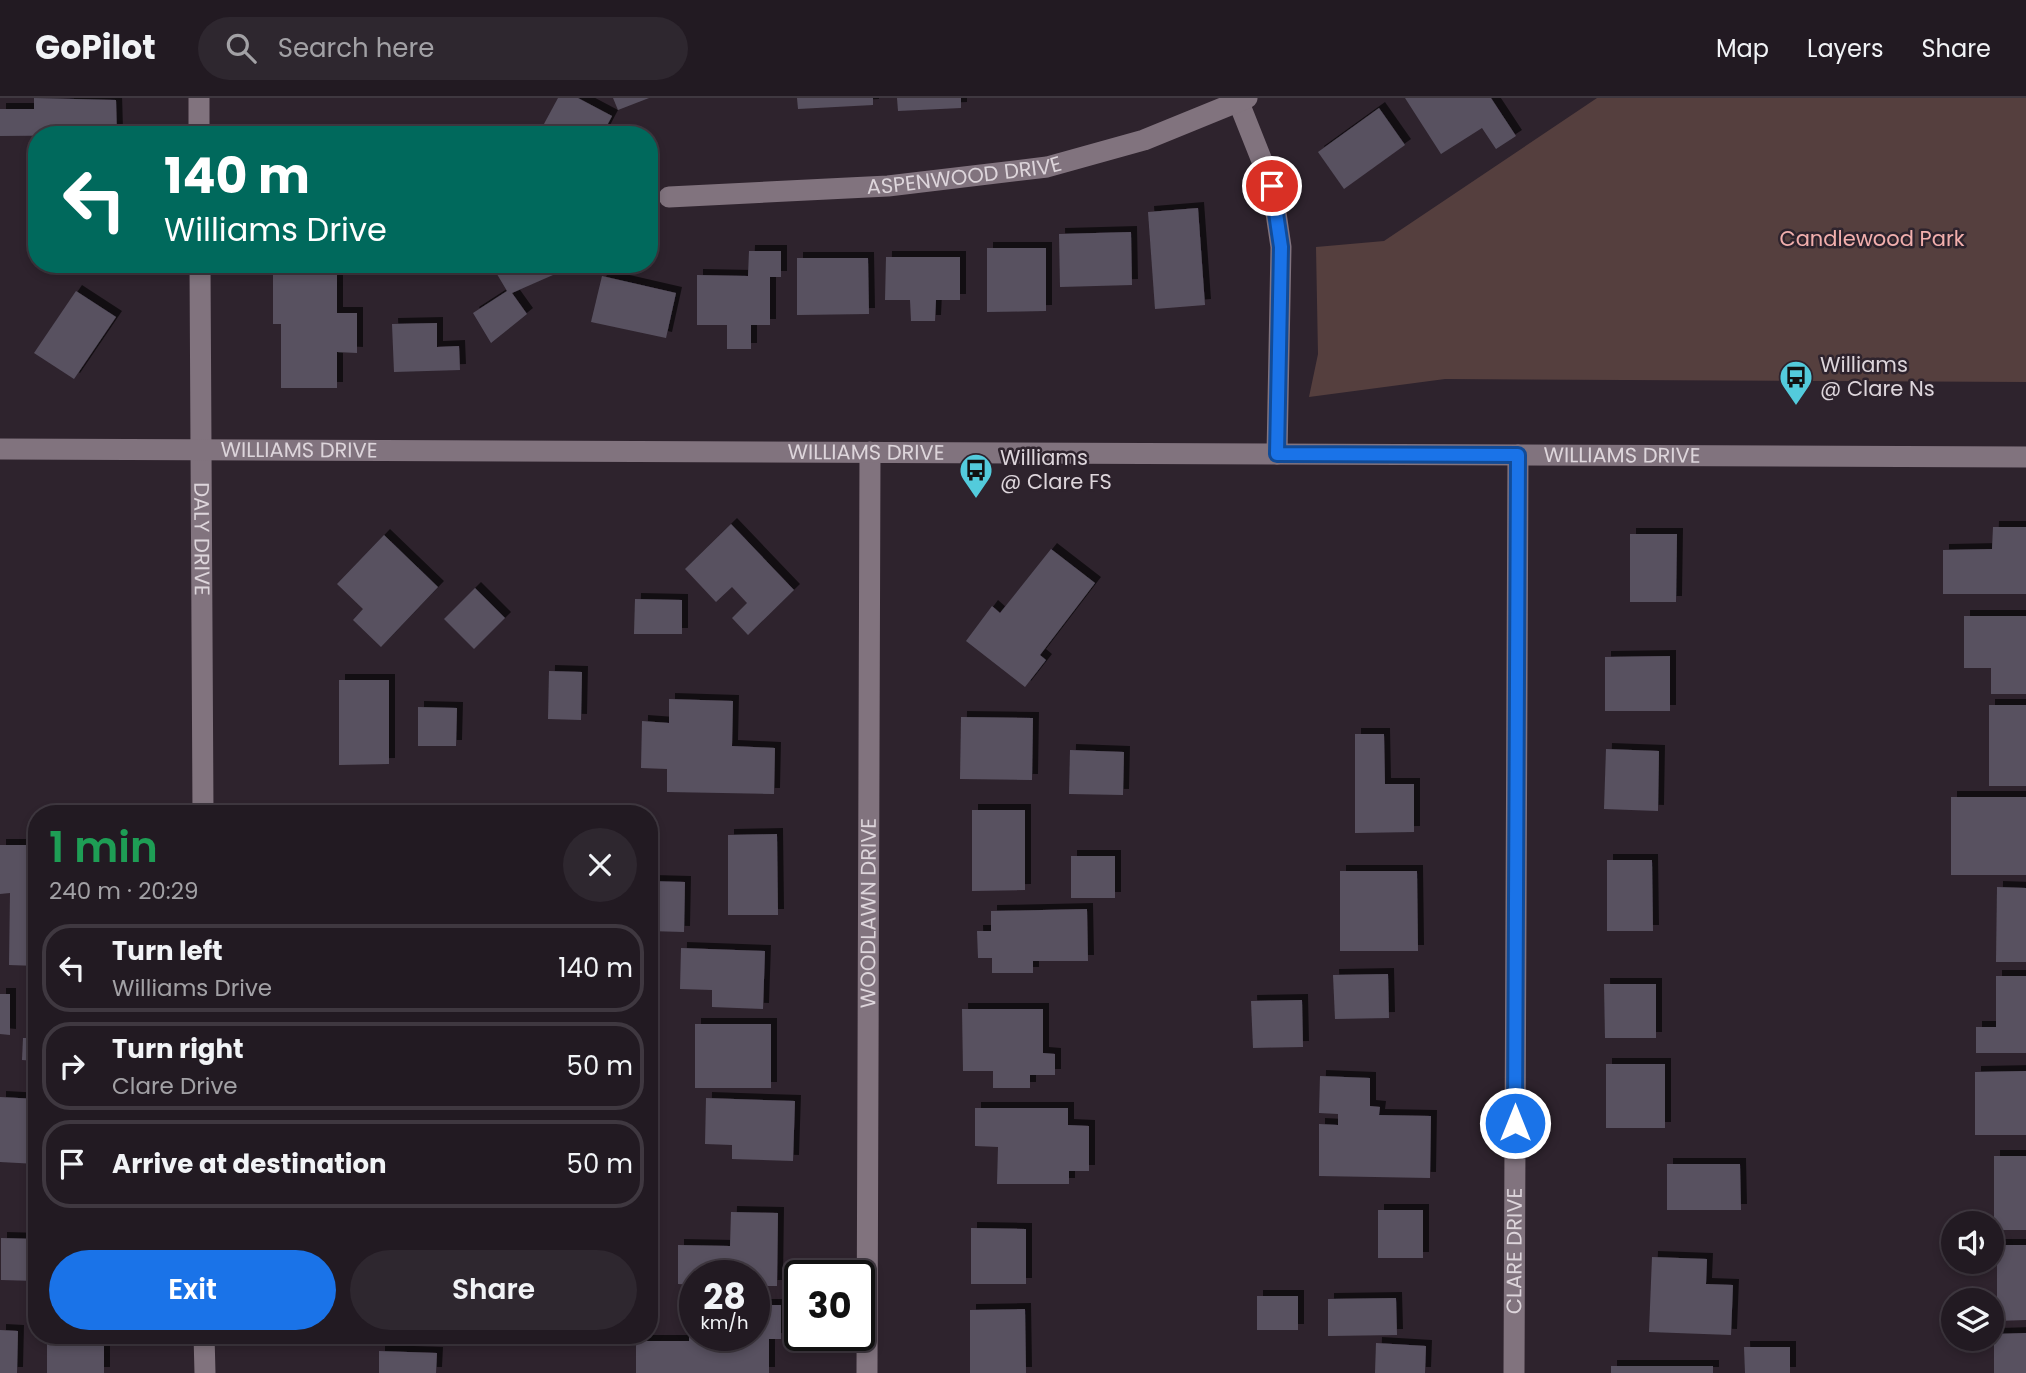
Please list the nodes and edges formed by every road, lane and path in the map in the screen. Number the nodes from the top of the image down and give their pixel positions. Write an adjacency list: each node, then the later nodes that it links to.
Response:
1 (199, 98): 3 (street)
2 (1243, 100): 4 (street, ASPENWOOD DRIVE); 9 (street)
3 (199, 126)
4 (669, 197)
5 (200, 273): 7 (street, DALY DRIVE)
6 (0, 449): 7 (street, WILLIAMS DRIVE)
7 (202, 450): 8 (street, WILLIAMS DRIVE); 12 (street, DALY DRIVE)
8 (870, 452): 9 (street, WILLIAMS DRIVE); 15 (street, WOODLAWN DRIVE)
9 (1277, 454): 10 (street, WILLIAMS DRIVE)
10 (1518, 455): 11 (street, WILLIAMS DRIVE); 16 (street, CLARE DRIVE)
11 (2026, 457)
12 (203, 805)
13 (204, 1344): 14 (street)
14 (205, 1373)
15 (867, 1373)
16 (1514, 1373)

